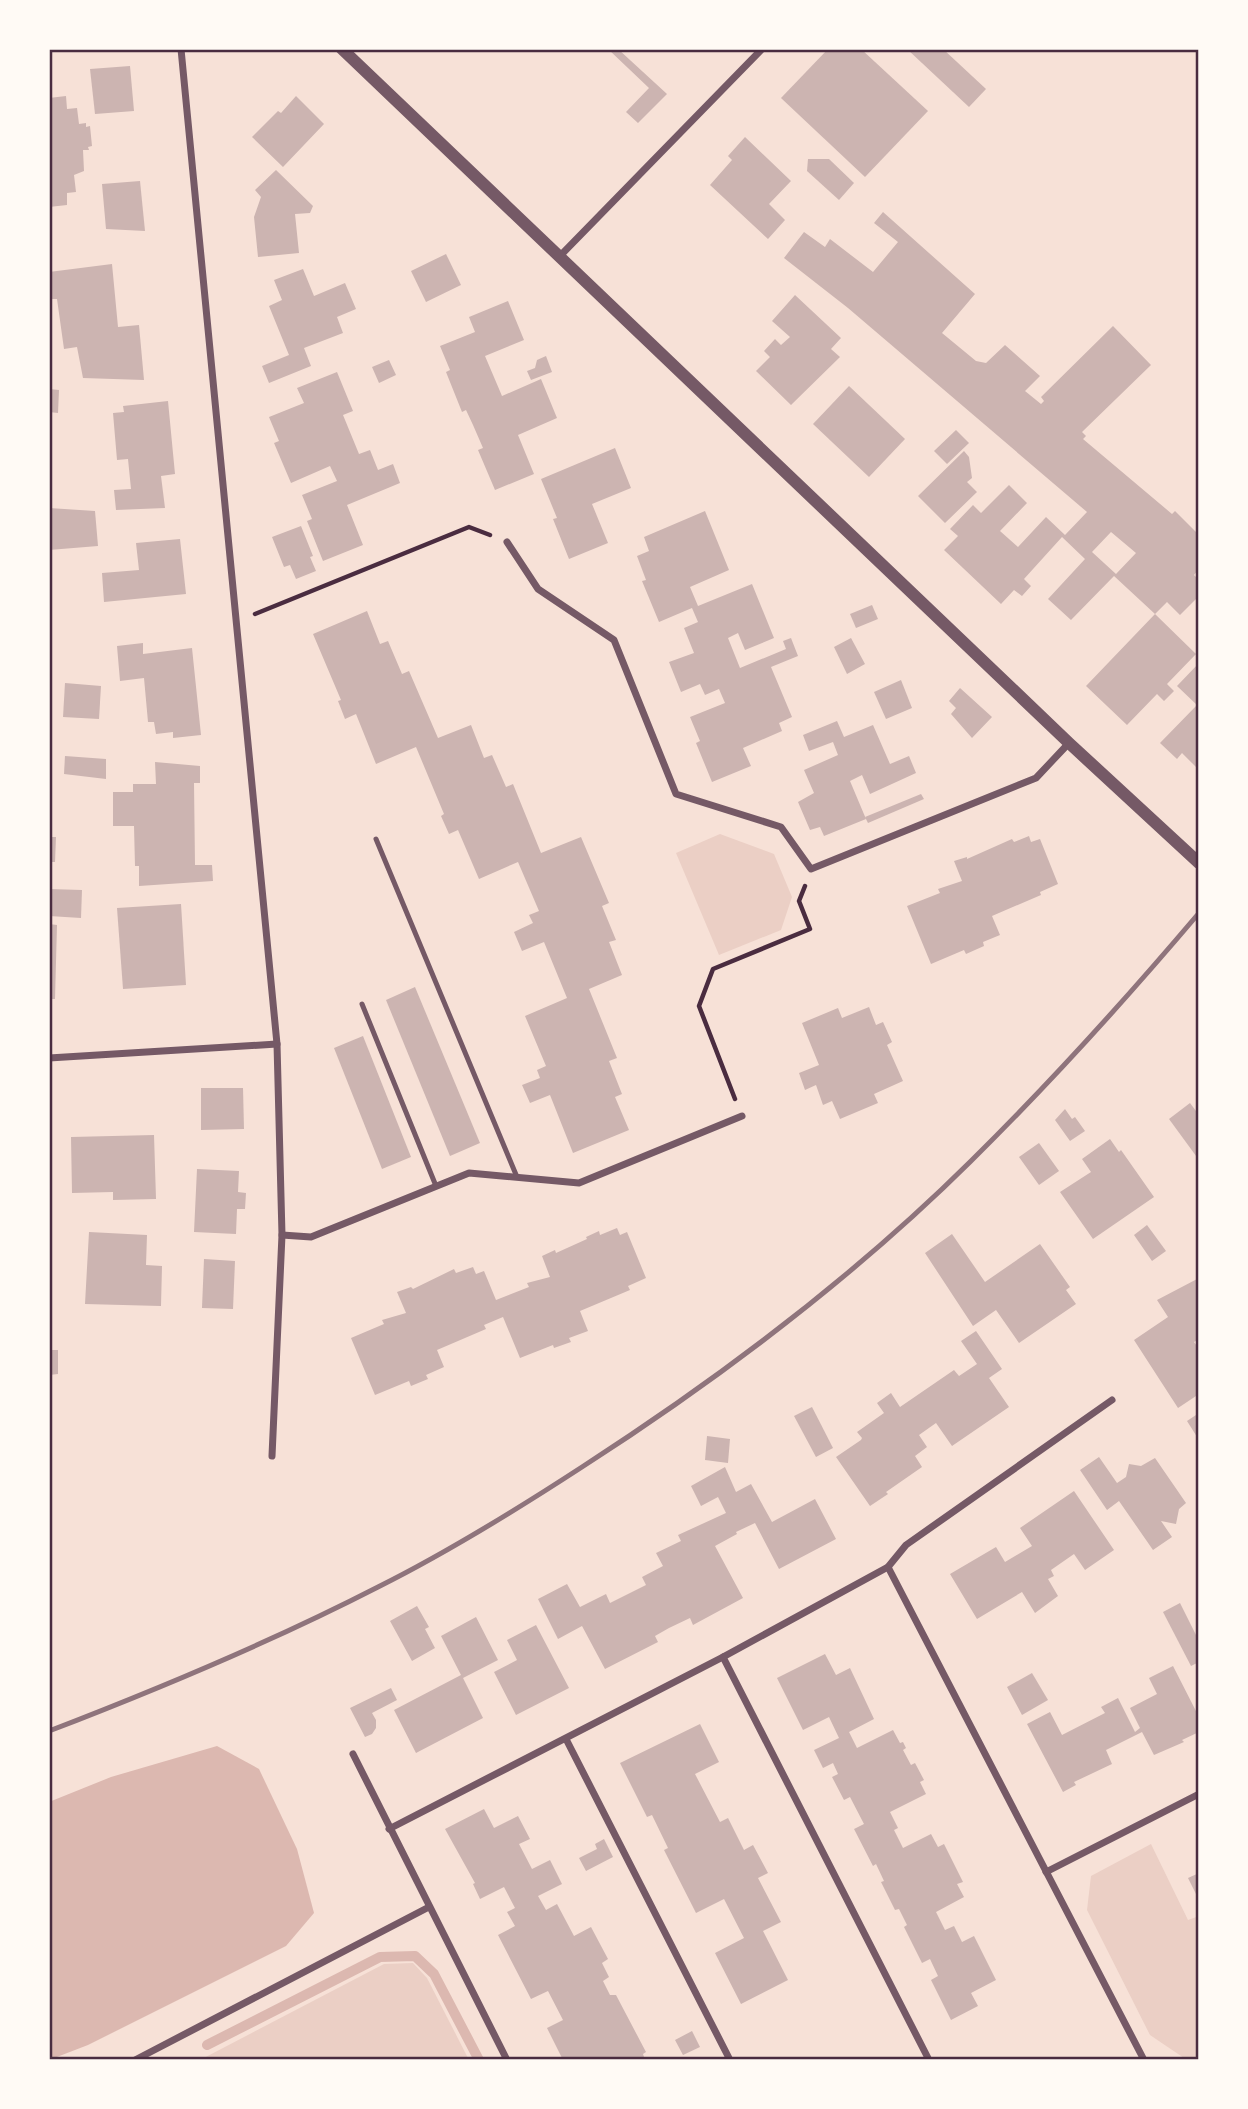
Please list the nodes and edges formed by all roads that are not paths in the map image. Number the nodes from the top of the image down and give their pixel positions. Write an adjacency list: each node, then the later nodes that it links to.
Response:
1 (181, 49): 10 (street)
2 (342, 49): 4 (street)
3 (762, 49): 4 (street)
4 (560, 256): 6 (street)
5 (507, 542): 6 (street)
6 (1069, 743): 8 (street)
7 (376, 839): 13 (lane)
8 (1199, 863)
9 (362, 1004): 14 (lane)
10 (277, 1044): 11 (street); 15 (street)
11 (49, 1058)
12 (742, 1116): 13 (street)
13 (517, 1177): 14 (street)
14 (436, 1186): 15 (street)
15 (282, 1235): 17 (street)
16 (1112, 1400): 18 (street)
17 (272, 1456)
18 (888, 1567): 19 (street); 24 (street)
19 (723, 1657): 20 (street); 29 (street)
20 (566, 1739): 23 (street); 28 (street)
21 (353, 1754): 23 (street)
22 (1199, 1794): 24 (street)
23 (389, 1829): 25 (street)
24 (1046, 1872): 30 (street)
25 (429, 1907): 26 (street); 27 (street)
26 (135, 2060)
27 (507, 2060)
28 (730, 2060)
29 (929, 2060)
30 (1144, 2060)

